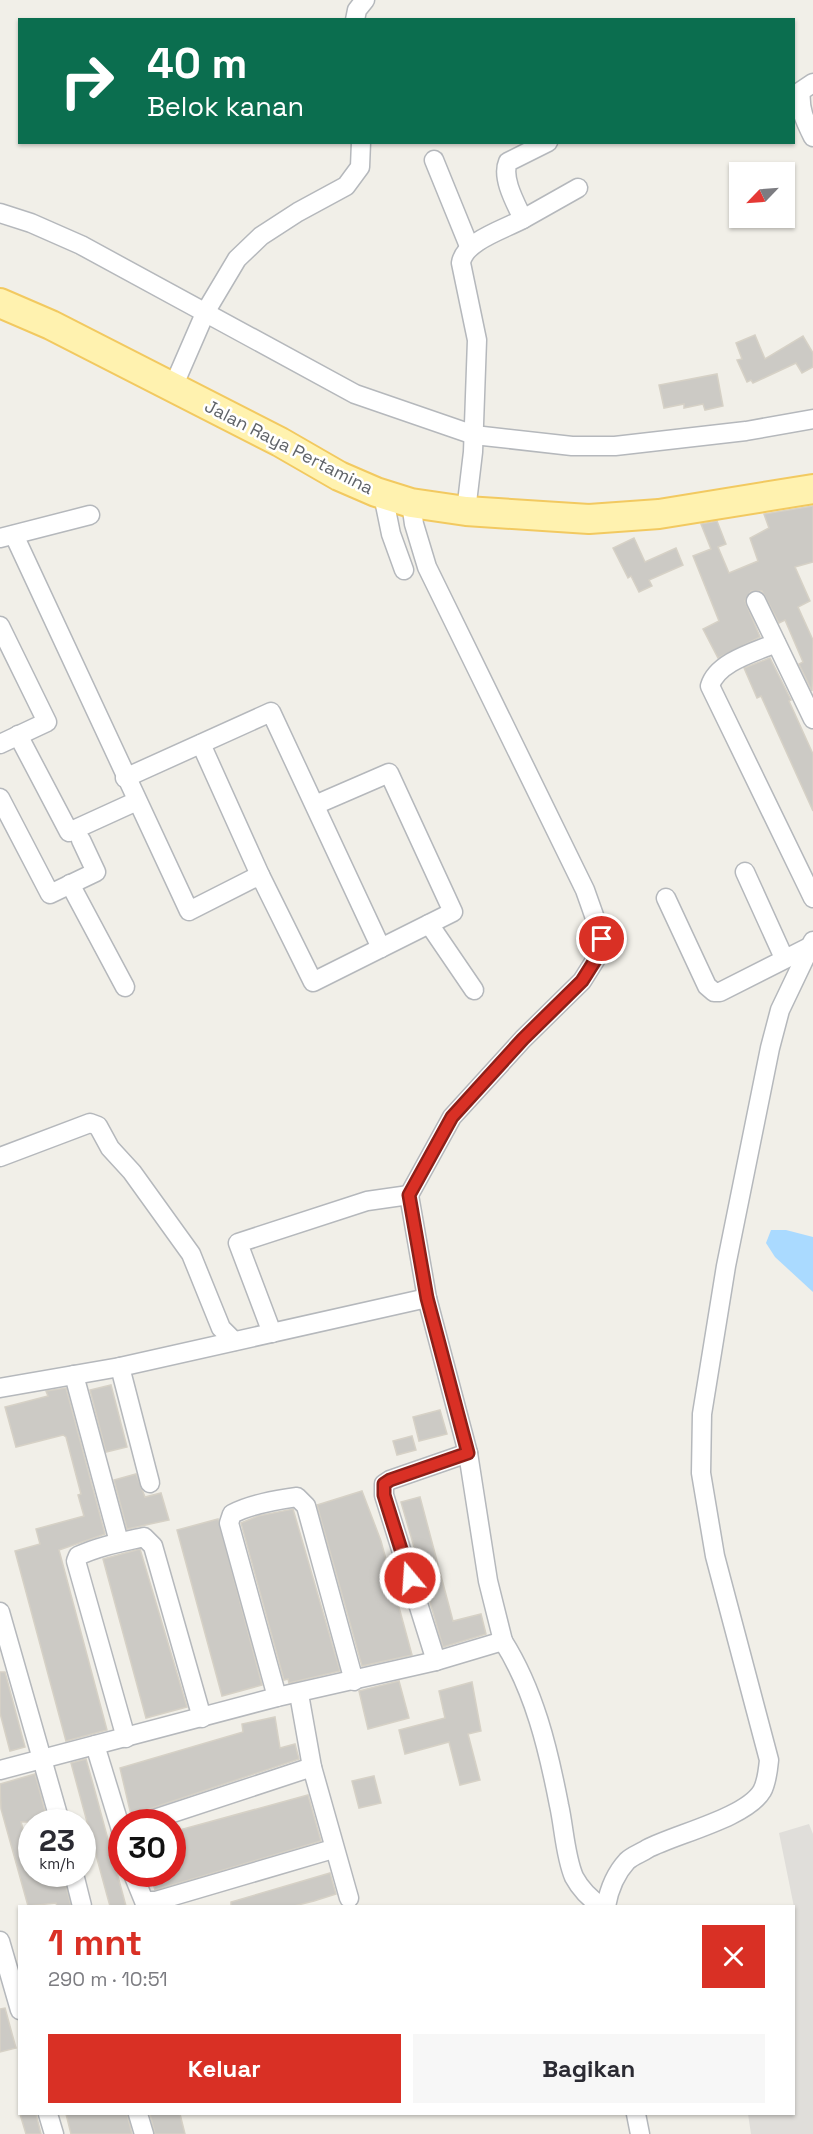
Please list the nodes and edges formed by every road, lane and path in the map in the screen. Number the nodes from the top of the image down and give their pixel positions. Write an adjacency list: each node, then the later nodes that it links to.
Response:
1 (365, 0): 2 (street)
2 (355, 18)
3 (813, 83): 4 (street)
4 (813, 137)
5 (361, 144): 13 (street)
6 (544, 144): 10 (street)
7 (434, 160): 11 (street)
8 (578, 188): 10 (street)
9 (0, 213): 13 (street)
10 (523, 219): 11 (street)
11 (469, 246): 16 (street)
12 (0, 303): 14 (main road, Jalan Raya Pertamina)
13 (206, 311): 14 (street); 16 (street)
14 (173, 387): 18 (main road, Jalan Raya Pertamina)
15 (813, 419): 16 (street)
16 (473, 444): 19 (street)
17 (813, 489): 19 (main road, Jalan Raya Pertamina)
18 (383, 495): 20 (main road, Jalan Raya Pertamina); 23 (street)
19 (467, 500): 20 (main road, Jalan Raya Pertamina)
20 (411, 503): 48 (street)
21 (90, 515): 22 (street)
22 (7, 536): 31 (street)
23 (404, 570)
24 (756, 601): 26 (street)
25 (0, 626): 28 (street)
26 (776, 643): 27 (street); 40 (street)
27 (813, 719)
28 (18, 735): 29 (street); 33 (street)
29 (0, 744)
30 (201, 744): 31 (street); 34 (street); 37 (street)
31 (125, 778): 33 (street)
32 (0, 798): 38 (street)
33 (137, 801): 37 (street)
34 (315, 806): 41 (street); 43 (street)
35 (81, 840): 38 (street)
36 (745, 872): 44 (street)
37 (260, 875): 43 (street)
38 (70, 884): 45 (street)
39 (666, 898): 44 (street)
40 (813, 898)
41 (429, 924): 43 (street); 46 (street)
42 (812, 944): 44 (street); 79 (street)
43 (381, 948)
44 (784, 958)
45 (125, 987)
46 (474, 990)
47 (0, 1157): 51 (street)
48 (409, 1195): 49 (street); 50 (street)
49 (427, 1298): 50 (street); 55 (street)
50 (272, 1333): 51 (street)
51 (234, 1341): 52 (street)
52 (120, 1367): 53 (street); 56 (street)
53 (74, 1375): 54 (street); 57 (street)
54 (0, 1388)
55 (468, 1453): 59 (street); 60 (street)
56 (150, 1483)
57 (119, 1542): 64 (street); 65 (street)
58 (0, 1612): 67 (street)
59 (503, 1641): 60 (street); 78 (street)
60 (436, 1661): 61 (street)
61 (354, 1681): 62 (street); 63 (street)
62 (299, 1694): 63 (street); 68 (street)
63 (277, 1697): 64 (street)
64 (202, 1718): 65 (street)
65 (126, 1738): 66 (street)
66 (95, 1745): 67 (street); 71 (street)
67 (43, 1757): 69 (street); 70 (street)
68 (312, 1767): 72 (street); 73 (street)
69 (0, 1770)
70 (57, 1809)
71 (114, 1809)
72 (184, 1809)
73 (333, 1849): 75 (street); 76 (street)
74 (77, 1887): 77 (street)
75 (138, 1887)
76 (349, 1898)
77 (82, 1905)
78 (602, 1905)
79 (604, 1905)
80 (0, 1941): 81 (street)
81 (18, 2003)
82 (48, 2115): 85 (street)
83 (138, 2115): 86 (street)
84 (636, 2115): 87 (street)
85 (54, 2134)
86 (144, 2134)
87 (640, 2134)

